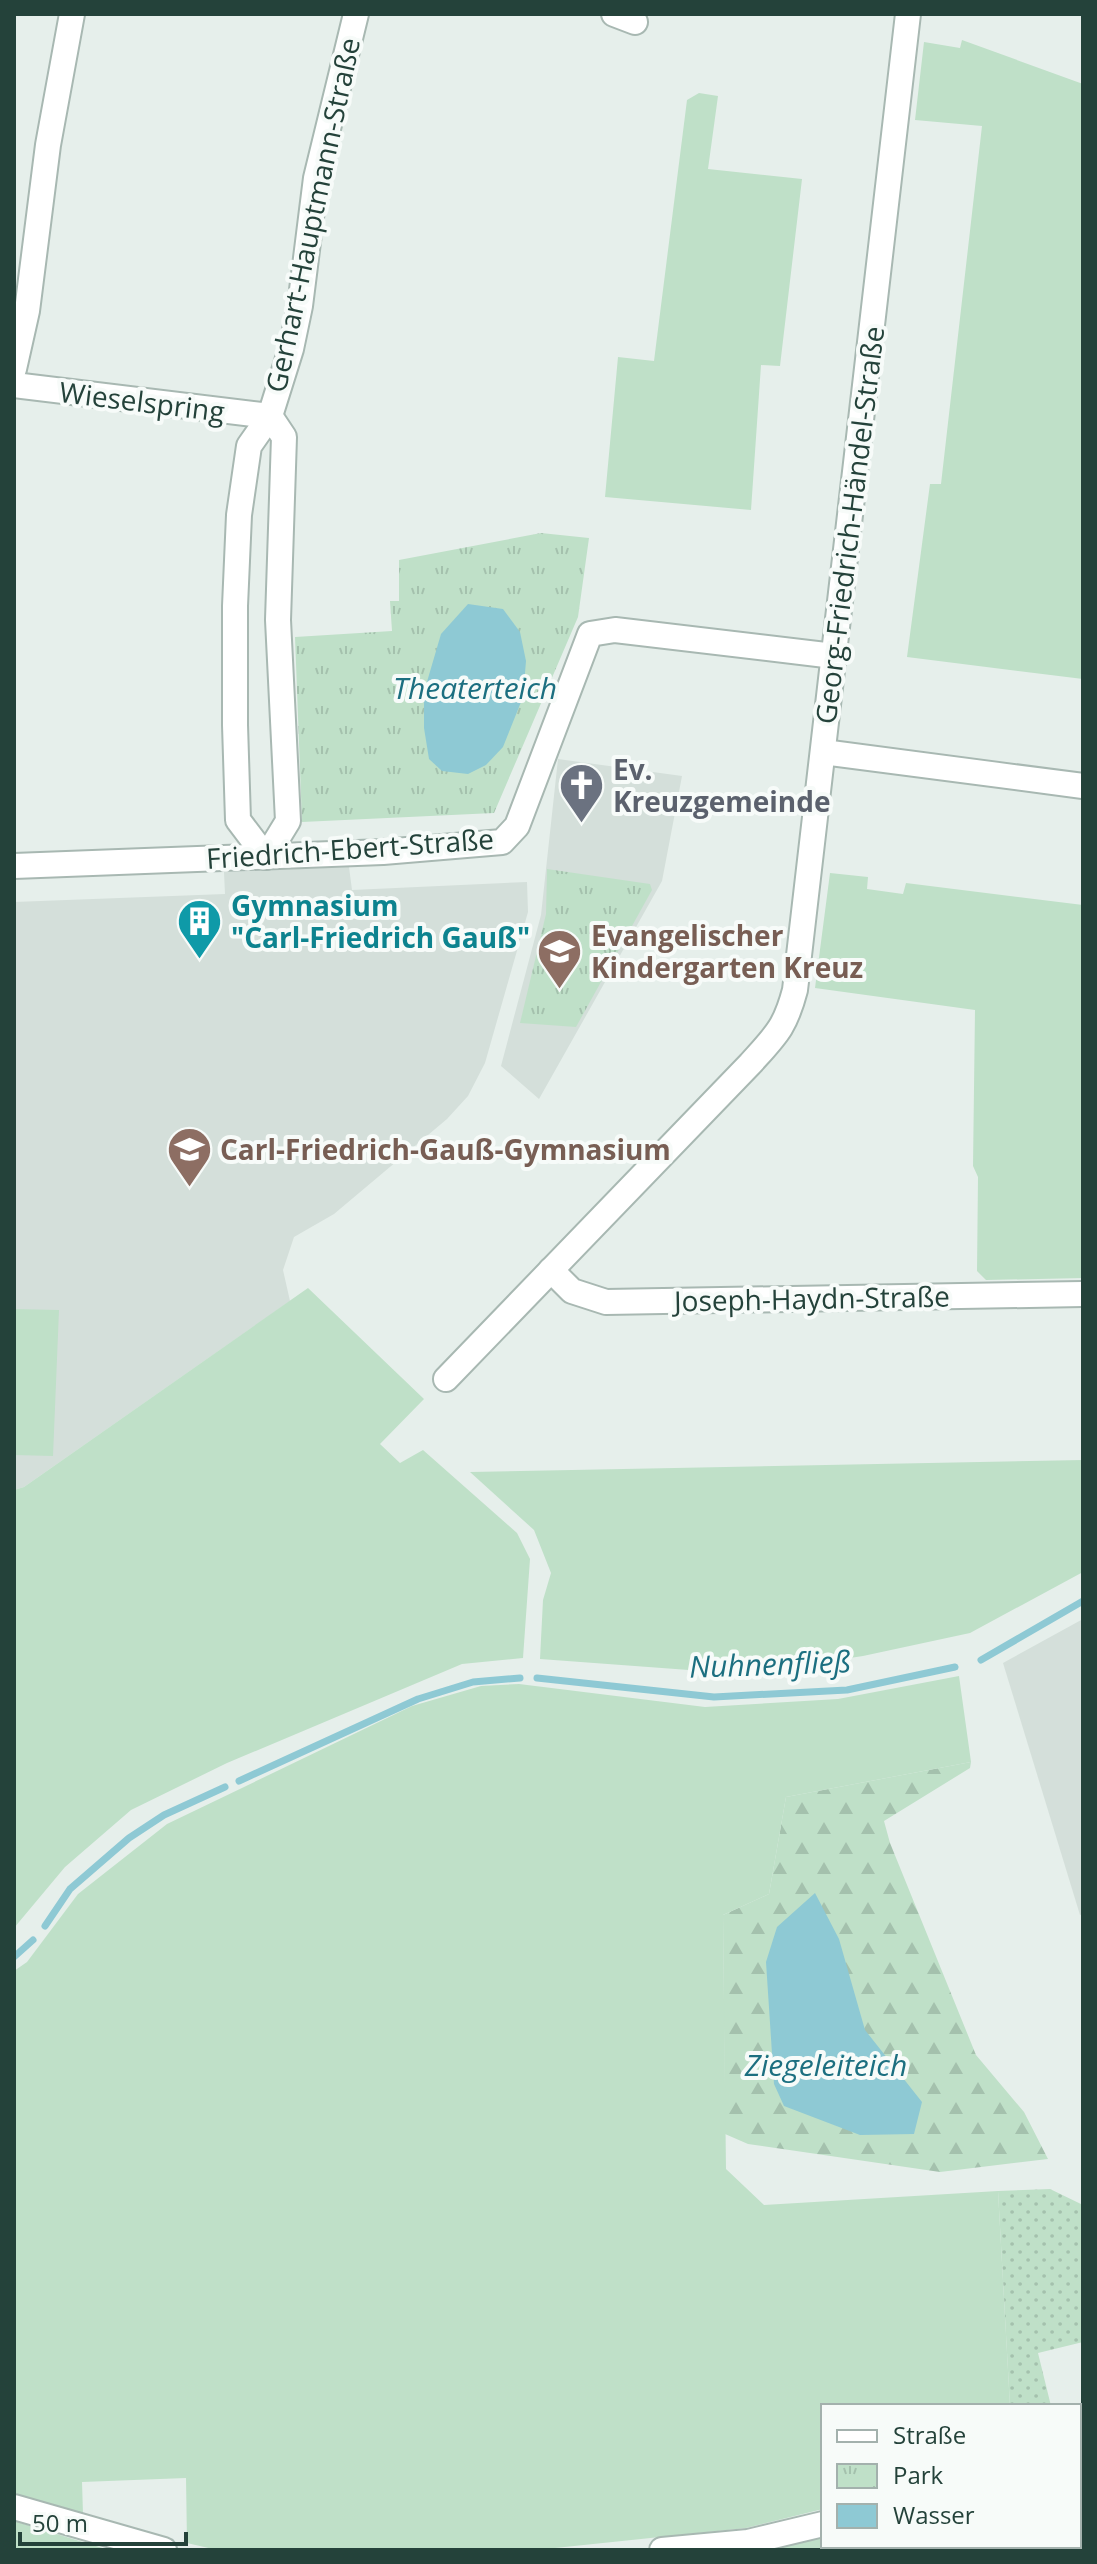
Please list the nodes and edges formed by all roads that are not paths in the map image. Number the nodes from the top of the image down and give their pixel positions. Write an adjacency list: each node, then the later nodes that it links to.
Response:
1 (72, 14): 4 (street)
2 (356, 14): 6 (street, Gerhart-Hauptmann-Straße)
3 (908, 14): 7 (street, Georg-Friedrich-Händel-Straße)
4 (14, 369)
5 (14, 385): 6 (street, Wieselspring)
6 (270, 416): 10 (street, Gerhart-Hauptmann-Straße); 10 (street, Gerhart-Hauptmann-Straße)
7 (834, 656): 8 (street, Georg-Friedrich-Händel-Straße); 10 (street, Friedrich-Ebert-Straße)
8 (823, 752): 9 (street); 12 (street, Georg-Friedrich-Händel-Straße)
9 (1083, 786)
10 (266, 857): 11 (street, Friedrich-Ebert-Straße)
11 (14, 866)
12 (551, 1270): 13 (street, Joseph-Haydn-Straße); 14 (street, Georg-Friedrich-Händel-Straße)
13 (1083, 1294)
14 (446, 1379)
15 (14, 2507): 17 (street)
16 (821, 2524): 18 (street)
17 (164, 2550)
18 (662, 2550)

